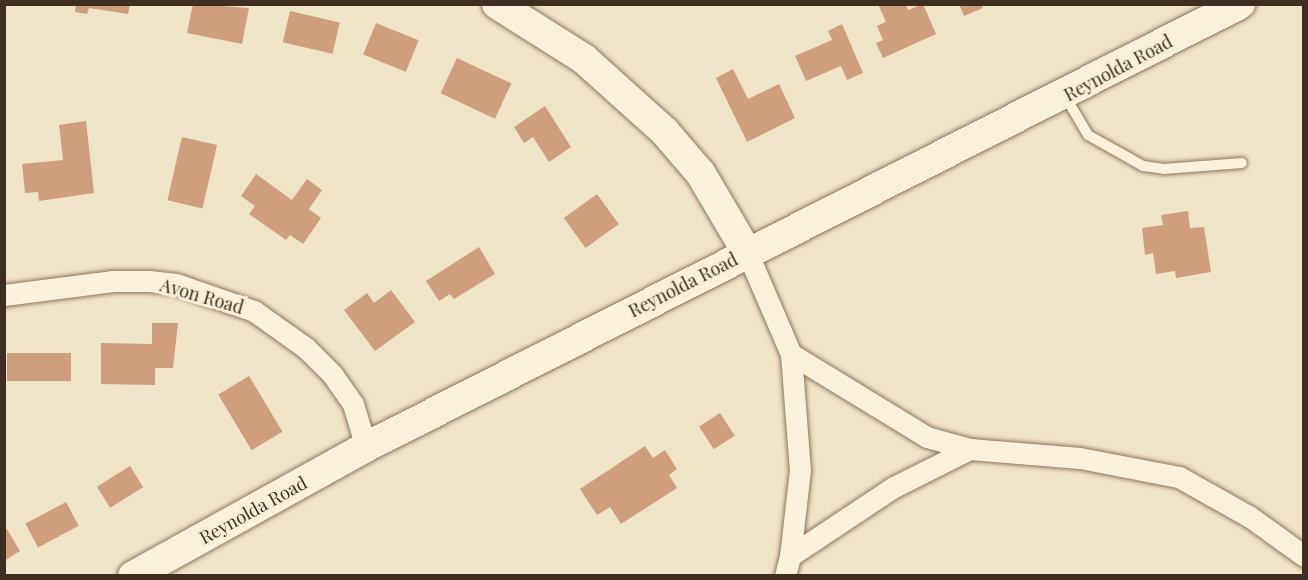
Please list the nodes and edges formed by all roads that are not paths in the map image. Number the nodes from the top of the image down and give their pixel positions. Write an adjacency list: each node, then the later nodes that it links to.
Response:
1 (497, 4): 5 (main road)
2 (1240, 4): 3 (main road, Reynolda Road)
3 (1065, 96): 4 (lane); 5 (main road, Reynolda Road)
4 (1242, 163)
5 (747, 252): 7 (street); 8 (main road, Reynolda Road)
6 (4, 295): 8 (street, Avon Road)
7 (791, 354): 9 (street); 11 (street)
8 (366, 447): 12 (main road, Reynolda Road)
9 (970, 449): 10 (street); 11 (street)
10 (1304, 556)
11 (788, 566)
12 (133, 576)

